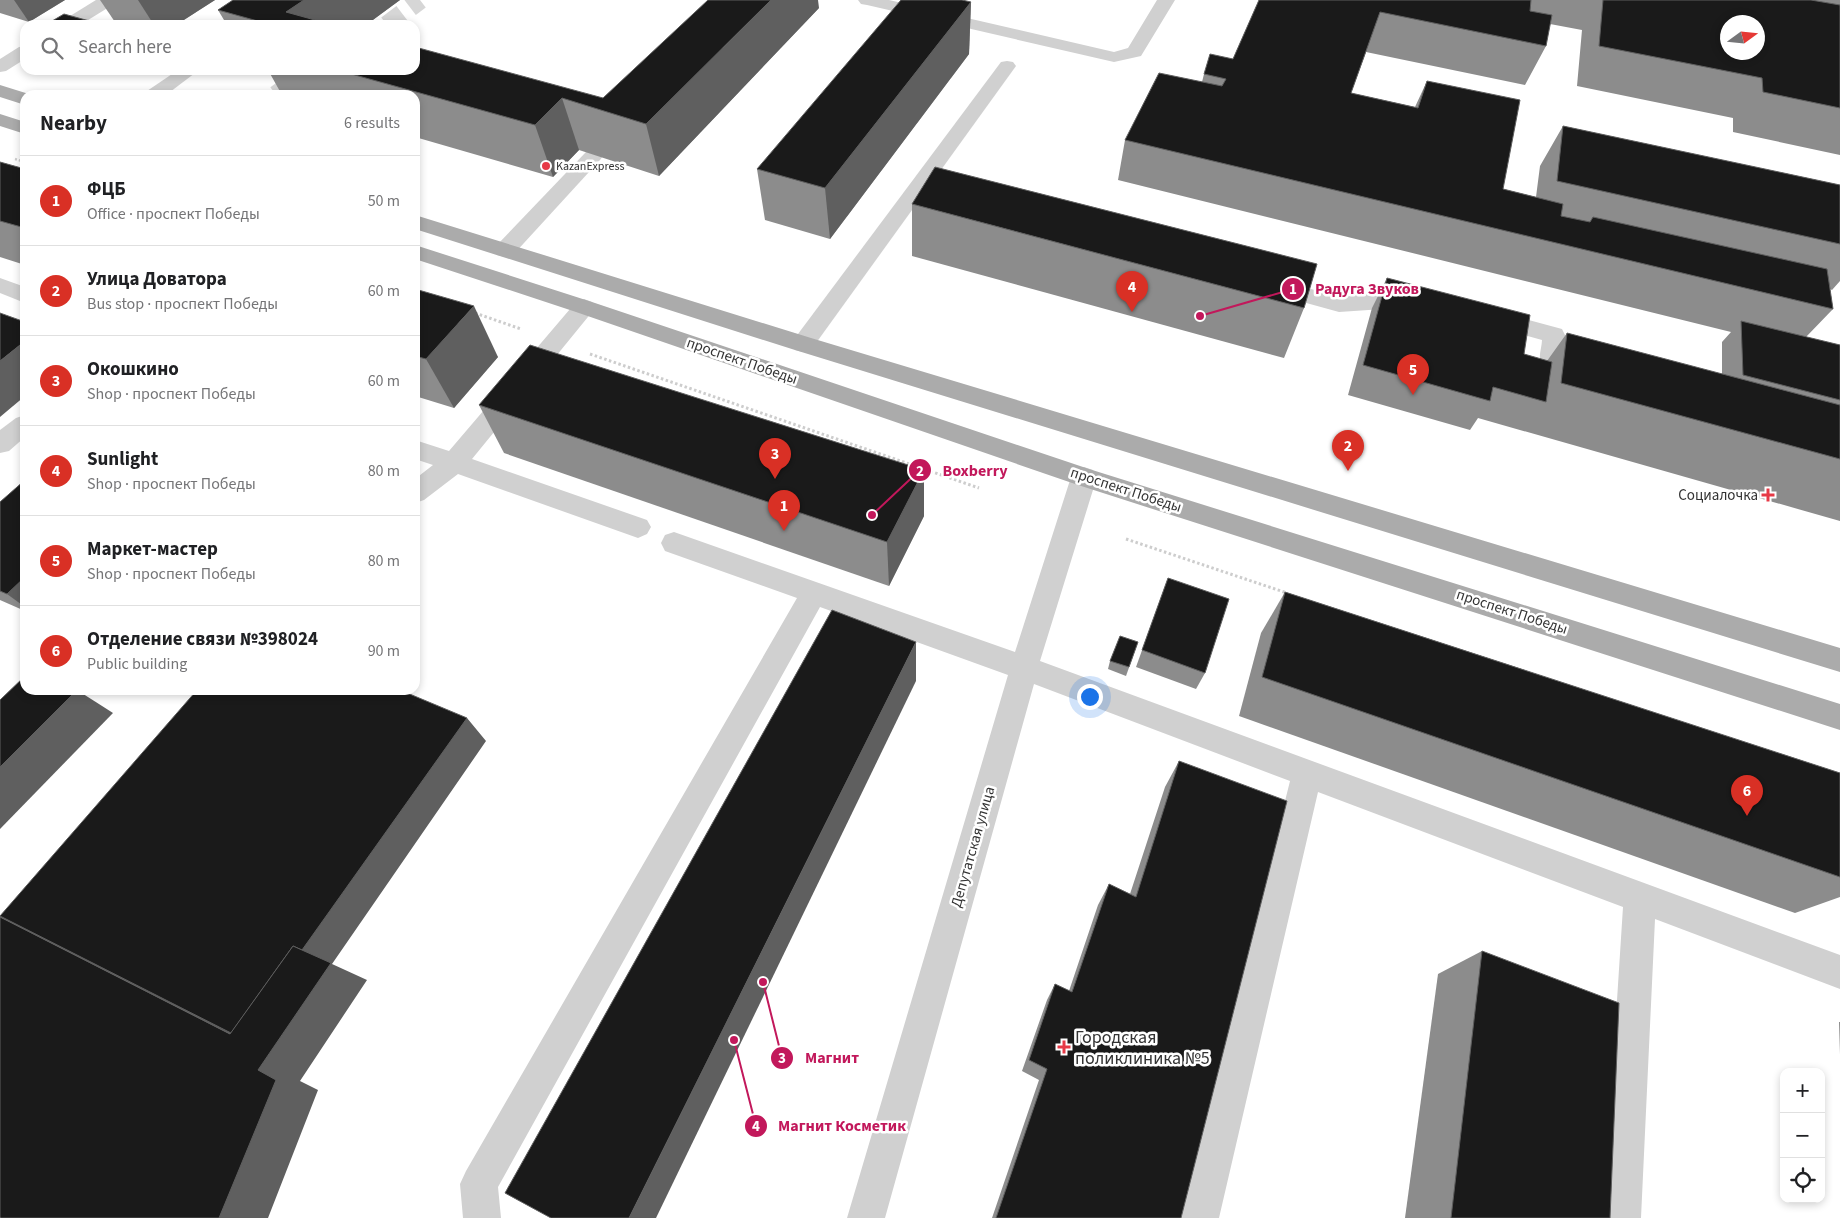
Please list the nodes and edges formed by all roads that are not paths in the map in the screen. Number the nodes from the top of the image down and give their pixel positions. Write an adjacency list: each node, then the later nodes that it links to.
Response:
1 (108, 0): 4 (street)
2 (867, 0): 3 (street)
3 (1166, 0)
4 (76, 20)
5 (20, 54): 6 (street)
6 (0, 66)
7 (1007, 66): 24 (street)
8 (183, 75): 9 (street)
9 (161, 90)
10 (0, 91): 11 (main road)
11 (20, 97)
12 (0, 120): 13 (main road)
13 (20, 126)
14 (593, 156): 16 (street)
15 (420, 224): 16 (main road)
16 (505, 250): 24 (main road)
17 (420, 254): 22 (main road, проспект Победы)
18 (1252, 281): 21 (street)
19 (0, 285): 20 (street)
20 (20, 293)
21 (1428, 302)
22 (584, 307): 29 (street); 30 (main road, проспект Победы)
23 (1467, 312): 25 (street)
24 (803, 344): 35 (main road)
25 (1597, 380)
26 (20, 428): 27 (street)
27 (0, 444)
28 (420, 451): 29 (street)
29 (454, 463): 31 (street); 32 (street)
30 (1084, 477): 36 (street, Депутатская улица); 37 (main road, проспект Победы)
31 (420, 489)
32 (638, 527)
33 (674, 543): 34 (street)
34 (814, 593): 36 (street); 41 (street)
35 (1840, 660)
36 (1024, 668): 38 (street); 42 (street, Депутатская улица)
37 (1840, 717)
38 (1307, 775): 39 (street); 43 (street)
39 (1640, 897): 40 (street); 44 (street)
40 (1840, 972)
41 (482, 1218)
42 (866, 1218)
43 (1200, 1218)
44 (1622, 1218)

